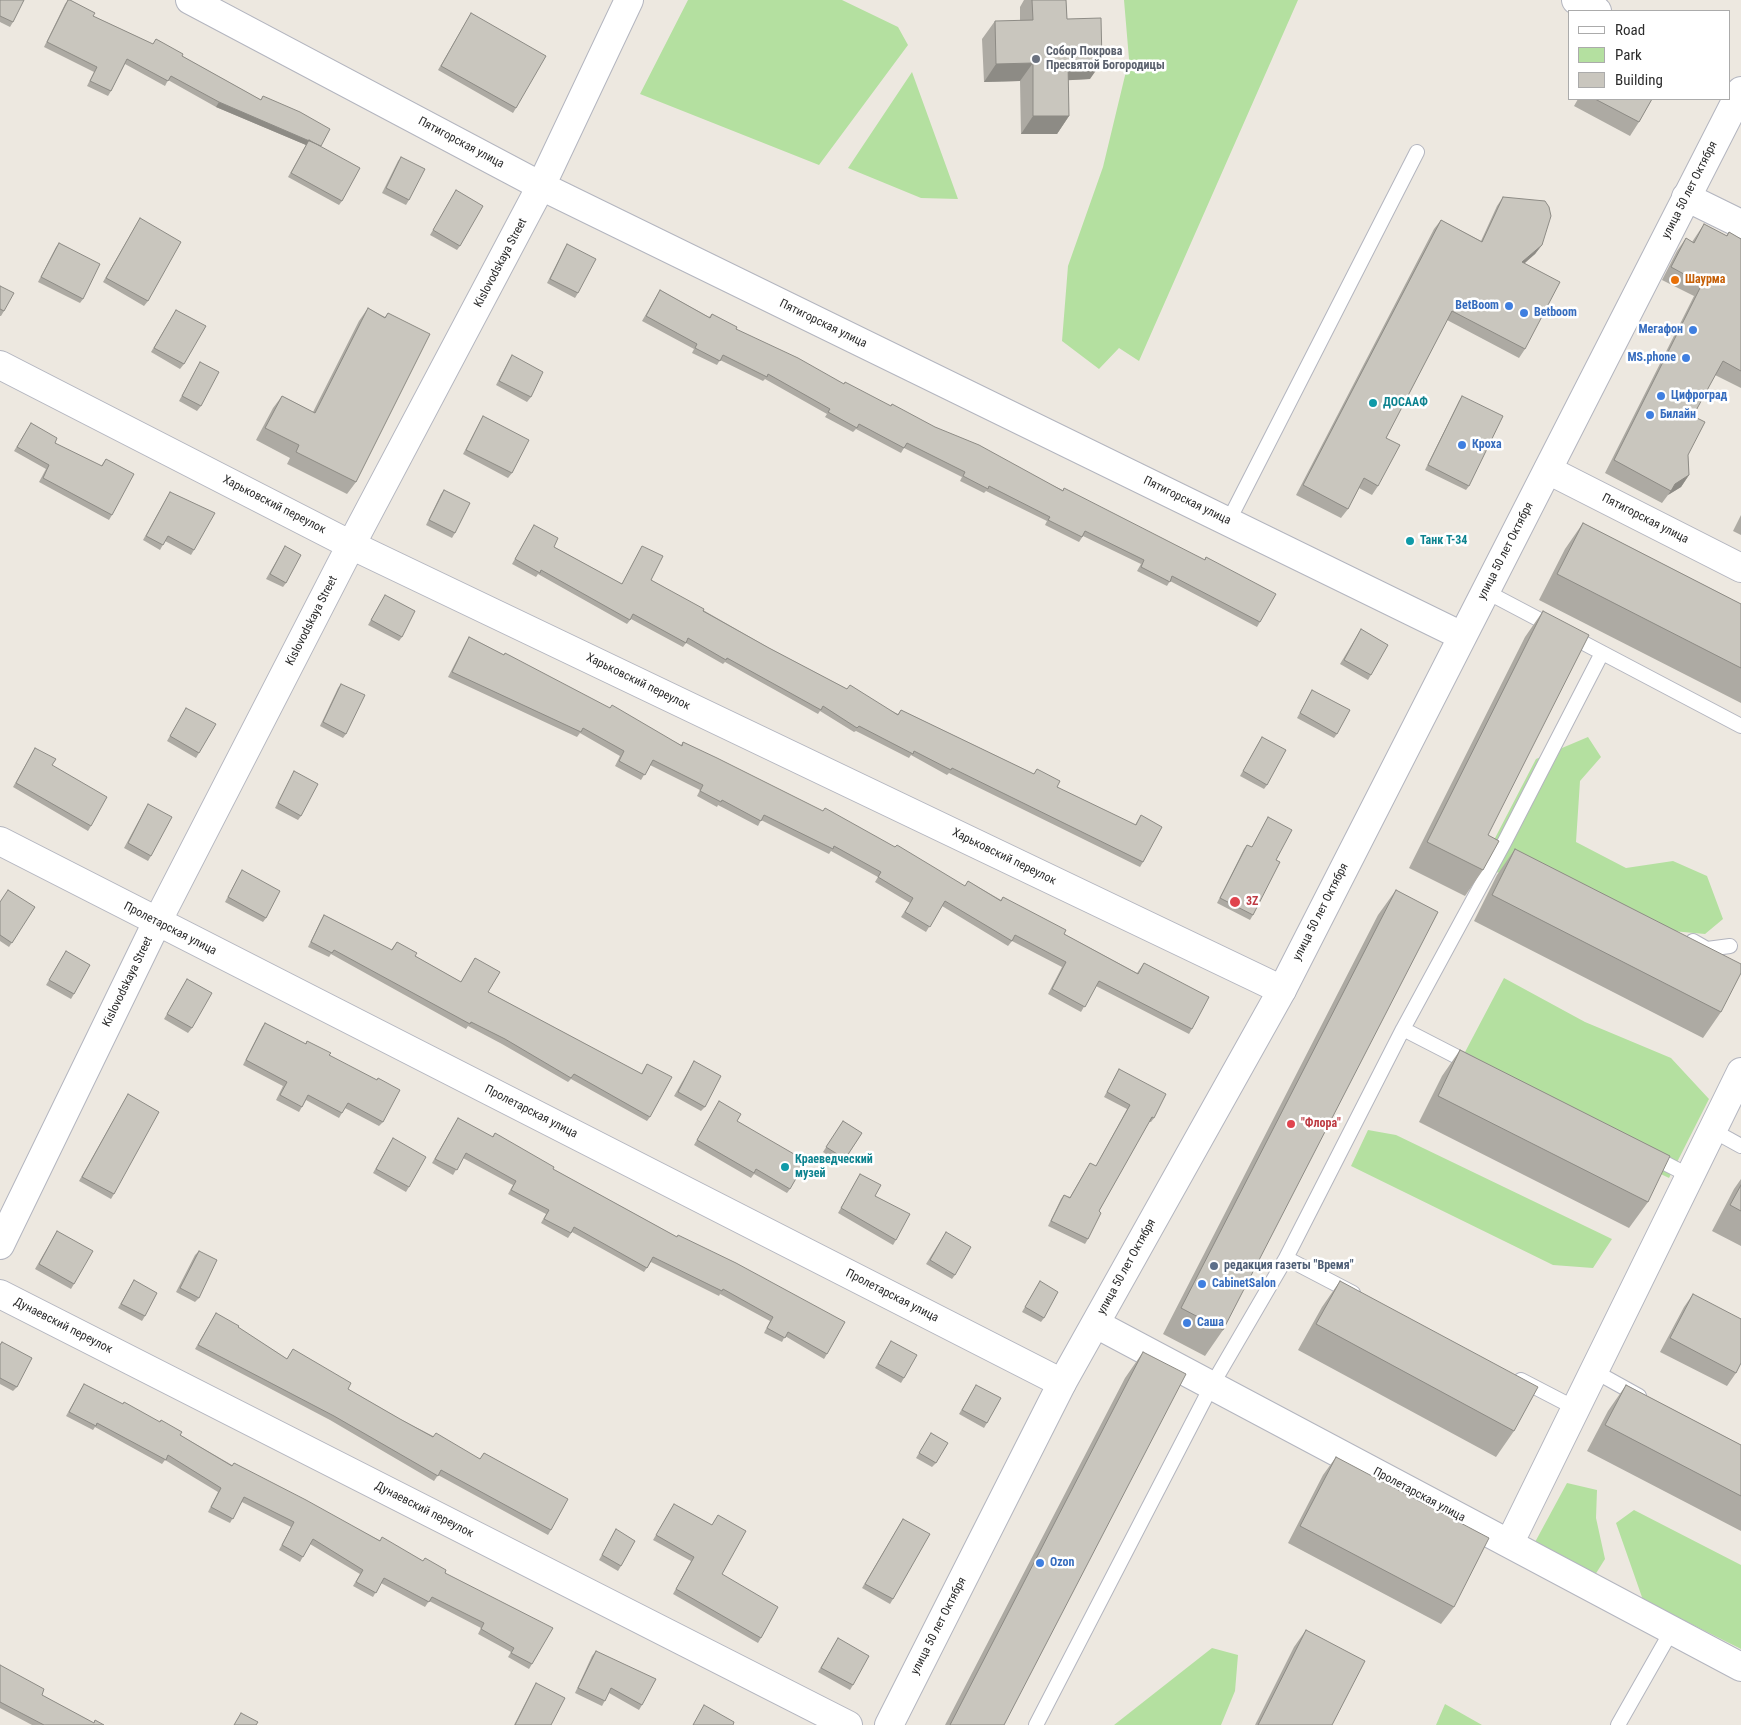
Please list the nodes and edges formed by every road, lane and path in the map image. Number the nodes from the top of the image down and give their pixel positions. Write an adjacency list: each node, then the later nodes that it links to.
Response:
1 (190, 0): 7 (street, Пятигорская улица)
2 (630, 0): 7 (street, Kislovodskaya Street)
3 (1576, 0): 4 (street)
4 (1595, 10)
5 (1737, 95): 8 (street, улица 50 лет Октября)
6 (1417, 152): 12 (lane)
7 (541, 186): 12 (street, Пятигорская улица); 13 (street, Kislovodskaya Street)
8 (1686, 196): 9 (street); 11 (street, улица 50 лет Октября)
9 (1741, 224)
10 (0, 365): 13 (street, Харьковский переулок)
11 (1548, 470): 14 (street, Пятигорская улица); 15 (street, улица 50 лет Октября)
12 (1228, 522): 16 (street, Пятигорская улица)
13 (351, 545): 20 (street, Kislovodskaya Street); 23 (street, Харьковский переулок)
14 (1741, 568)
15 (1486, 590): 16 (street, улица 50 лет Октября); 17 (lane)
16 (1462, 636): 23 (street, улица 50 лет Октября)
17 (1602, 653): 18 (lane); 24 (lane)
18 (1741, 726)
19 (0, 841): 20 (street, Пролетарская улица)
20 (157, 922): 31 (street, Kislovodskaya Street); 38 (street, Пролетарская улица)
21 (1681, 935): 22 (lane)
22 (1730, 946)
23 (1282, 990): 35 (street, улица 50 лет Октября)
24 (1403, 1029): 25 (lane); 32 (lane)
25 (1481, 1069)
26 (1741, 1072): 27 (street)
27 (1712, 1130): 28 (lane); 30 (street)
28 (1741, 1146)
29 (1638, 1149): 30 (lane)
30 (1690, 1176): 36 (street)
31 (0, 1245)
32 (1286, 1258): 34 (lane); 39 (lane)
33 (0, 1294): 45 (street, Дунаевский переулок)
34 (1365, 1299)
35 (1096, 1324): 38 (street, улица 50 лет Октября); 39 (street, Пролетарская улица)
36 (1594, 1371): 40 (lane); 41 (street)
37 (1505, 1372): 41 (lane)
38 (1062, 1383): 46 (street, улица 50 лет Октября)
39 (1212, 1385): 42 (street, Пролетарская улица); 47 (lane)
40 (1654, 1404)
41 (1576, 1408): 42 (street)
42 (1510, 1542): 43 (street, Пролетарская улица)
43 (1672, 1630): 44 (street, Пролетарская улица); 48 (lane)
44 (1741, 1667)
45 (848, 1725)
46 (889, 1725)
47 (1036, 1725)
48 (1618, 1725)

